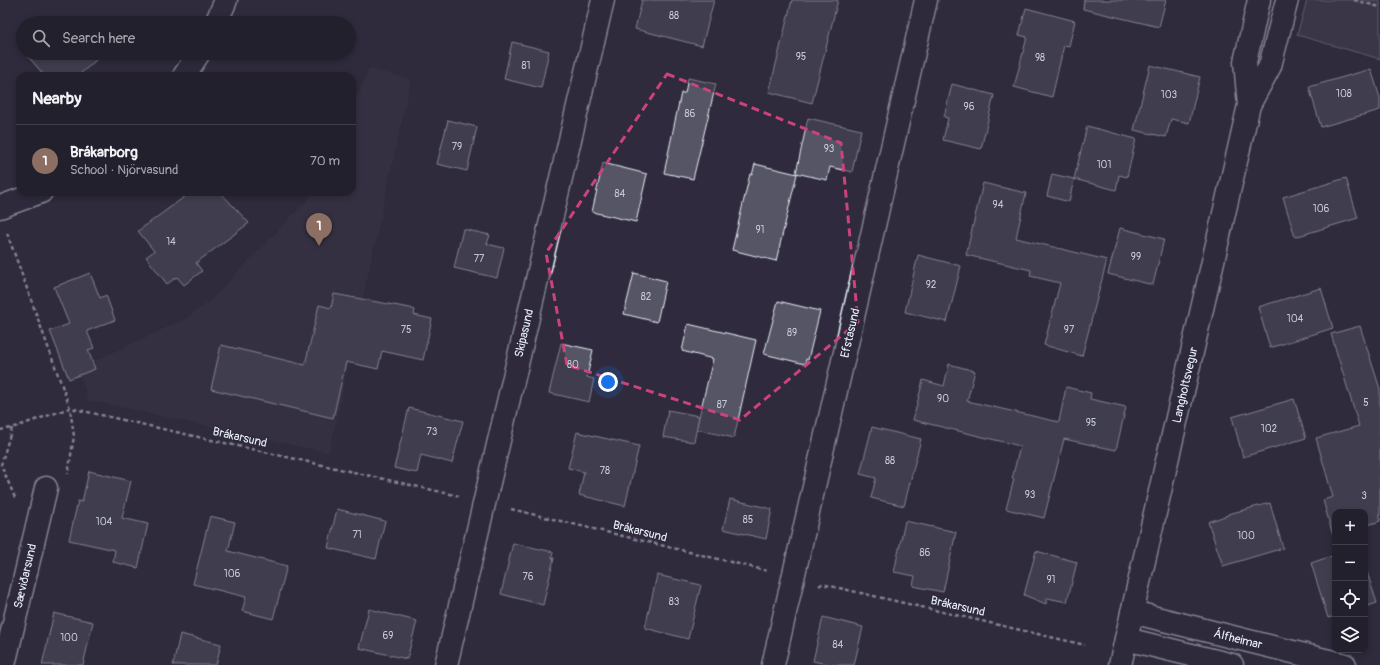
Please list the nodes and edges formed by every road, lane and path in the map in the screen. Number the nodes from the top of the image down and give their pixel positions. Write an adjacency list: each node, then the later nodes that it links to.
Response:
1 (226, 0): 8 (street)
2 (603, 0): 27 (street, Skipasund)
3 (926, 0): 28 (street, Efstasund)
4 (1259, 0): 11 (street, Langholtsvegur)
5 (1286, 0): 11 (street, Langholtsvegur)
6 (1354, 0): 7 (path)
7 (1380, 7)
8 (219, 16)
9 (194, 60): 10 (street)
10 (187, 72)
11 (1249, 105): 23 (street, Langholtsvegur)
12 (35, 196): 13 (street)
13 (2, 217): 14 (path)
14 (70, 408): 15 (path); 17 (path); 18 (path, Brákarsund)
15 (12, 428): 16 (path); 20 (path)
16 (0, 430)
17 (46, 488): 20 (street, Sæviðarsund)
18 (461, 502)
19 (507, 508): 21 (path, Brákarsund)
20 (33, 542): 26 (street, Sæviðarsund)
21 (770, 576)
22 (817, 588): 25 (path, Brákarsund)
23 (1132, 612): 24 (street, Langholtsvegur); 31 (street, Álfheimar)
24 (1126, 639): 29 (street, Langholtsvegur); 30 (street)
25 (1085, 645)
26 (4, 665)
27 (446, 665)
28 (773, 665)
29 (1120, 665)
30 (1232, 665)
31 (1345, 665)

